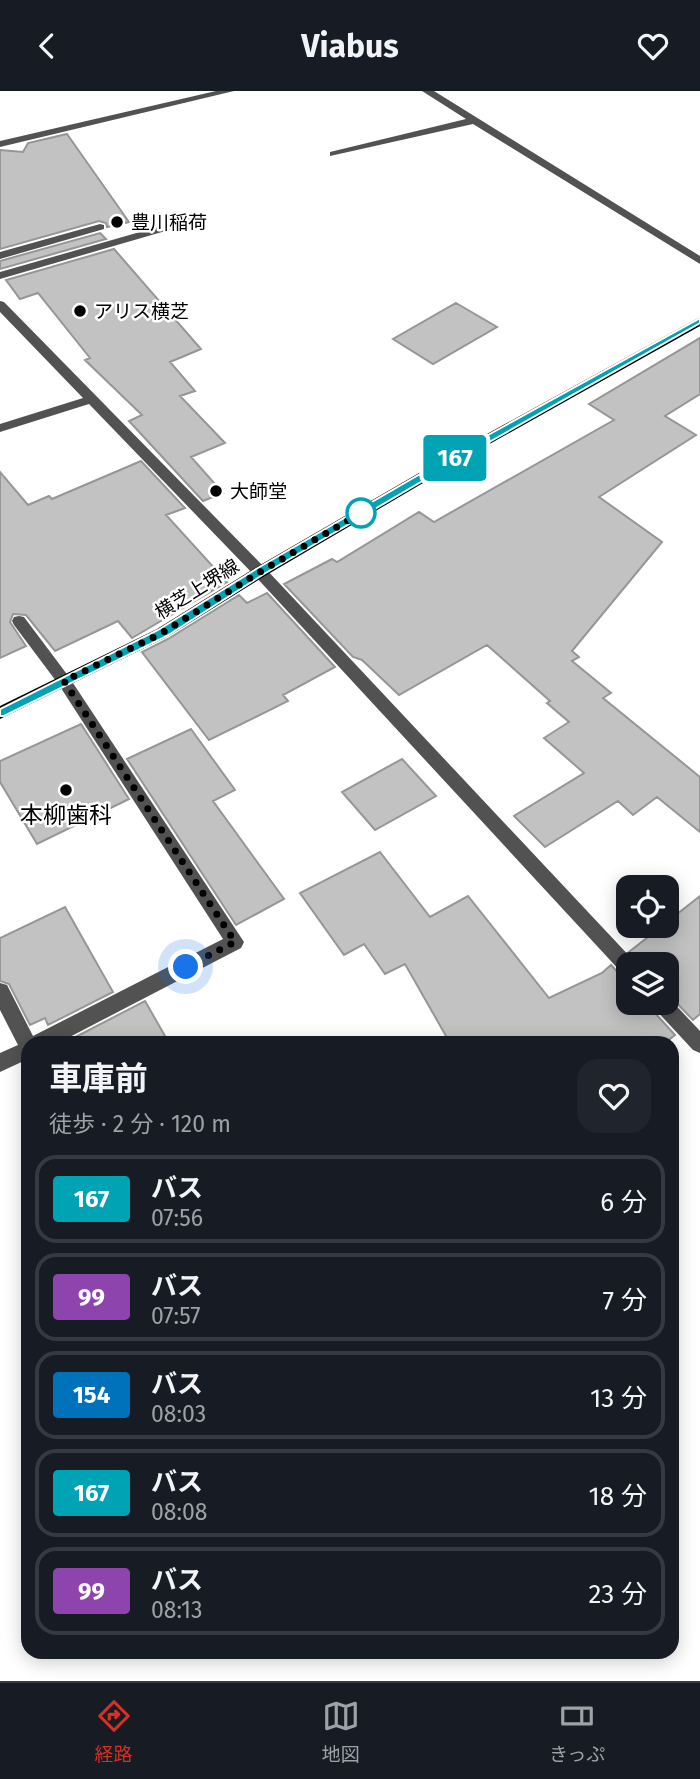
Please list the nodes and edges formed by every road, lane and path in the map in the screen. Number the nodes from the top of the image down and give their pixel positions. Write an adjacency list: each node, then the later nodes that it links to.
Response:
1 (229, 91): 4 (street)
2 (427, 91): 3 (street)
3 (472, 121): 5 (street); 9 (street)
4 (0, 144)
5 (334, 154)
6 (189, 221): 10 (street)
7 (100, 227): 8 (street)
8 (0, 256)
9 (700, 261)
10 (0, 276)
11 (0, 305): 13 (street)
12 (700, 321): 15 (main road, 横芝上堺線)
13 (93, 399): 14 (street); 15 (street)
14 (0, 428)
15 (260, 572): 17 (main road, 横芝上堺線); 19 (street)
16 (19, 621): 17 (street)
17 (64, 681): 18 (main road, 横芝上堺線); 23 (street)
18 (0, 713)
19 (616, 954)
20 (0, 991): 22 (street)
21 (673, 1015): 24 (street)
22 (22, 1036)
23 (53, 1036)
24 (700, 1044)
25 (21, 1051): 26 (street)
26 (0, 1063)

